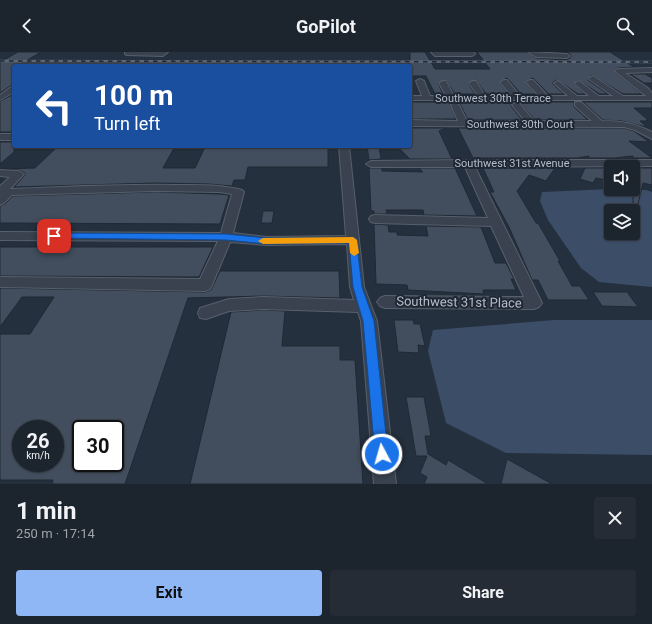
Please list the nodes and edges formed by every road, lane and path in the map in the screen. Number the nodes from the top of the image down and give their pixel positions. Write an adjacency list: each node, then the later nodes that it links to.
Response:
1 (128, 52): 2 (street)
2 (165, 52)
3 (434, 52): 6 (street)
4 (470, 52): 6 (street)
5 (532, 52): 7 (street)
6 (443, 53)
7 (567, 56)
8 (648, 70): 9 (street); 26 (street)
9 (652, 74)
10 (593, 78): 25 (street)
11 (420, 81): 21 (street)
12 (504, 82): 28 (street)
13 (530, 82): 23 (street)
14 (443, 83): 27 (street)
15 (473, 83): 22 (street)
16 (558, 83): 29 (street)
17 (579, 83): 24 (street)
18 (12, 90): 19 (street)
19 (0, 98)
20 (412, 98): 21 (street, Southwest 30th Terrace)
21 (427, 98): 27 (street, Southwest 30th Terrace)
22 (483, 98): 27 (street, Southwest 30th Terrace); 28 (street, Southwest 30th Terrace)
23 (546, 98): 28 (street, Southwest 30th Terrace); 29 (street, Southwest 30th Terrace)
24 (598, 98): 25 (street); 29 (street)
25 (621, 98): 26 (street)
26 (652, 98)
27 (453, 101): 31 (street)
28 (517, 101): 32 (street)
29 (577, 101): 33 (street)
30 (412, 123): 31 (street, Southwest 30th Court)
31 (464, 123): 32 (street, Southwest 30th Court)
32 (532, 124): 33 (street, Southwest 30th Court)
33 (600, 124): 34 (street, Southwest 30th Court)
34 (652, 136)
35 (0, 137): 36 (street)
36 (12, 137)
37 (344, 148): 47 (street)
38 (468, 163): 39 (street, Southwest 31st Avenue); 40 (street, Southwest 31st Avenue); 44 (street)
39 (652, 163)
40 (371, 164)
41 (0, 174): 42 (street)
42 (2, 197): 46 (street)
43 (375, 219): 44 (street)
44 (495, 222): 49 (street, Southwest 31st Place)
45 (0, 236): 46 (street)
46 (226, 237): 47 (street); 48 (street)
47 (353, 240): 50 (street)
48 (0, 282)
49 (385, 302)
50 (364, 306): 51 (street); 52 (street)
51 (206, 313)
52 (385, 484)

